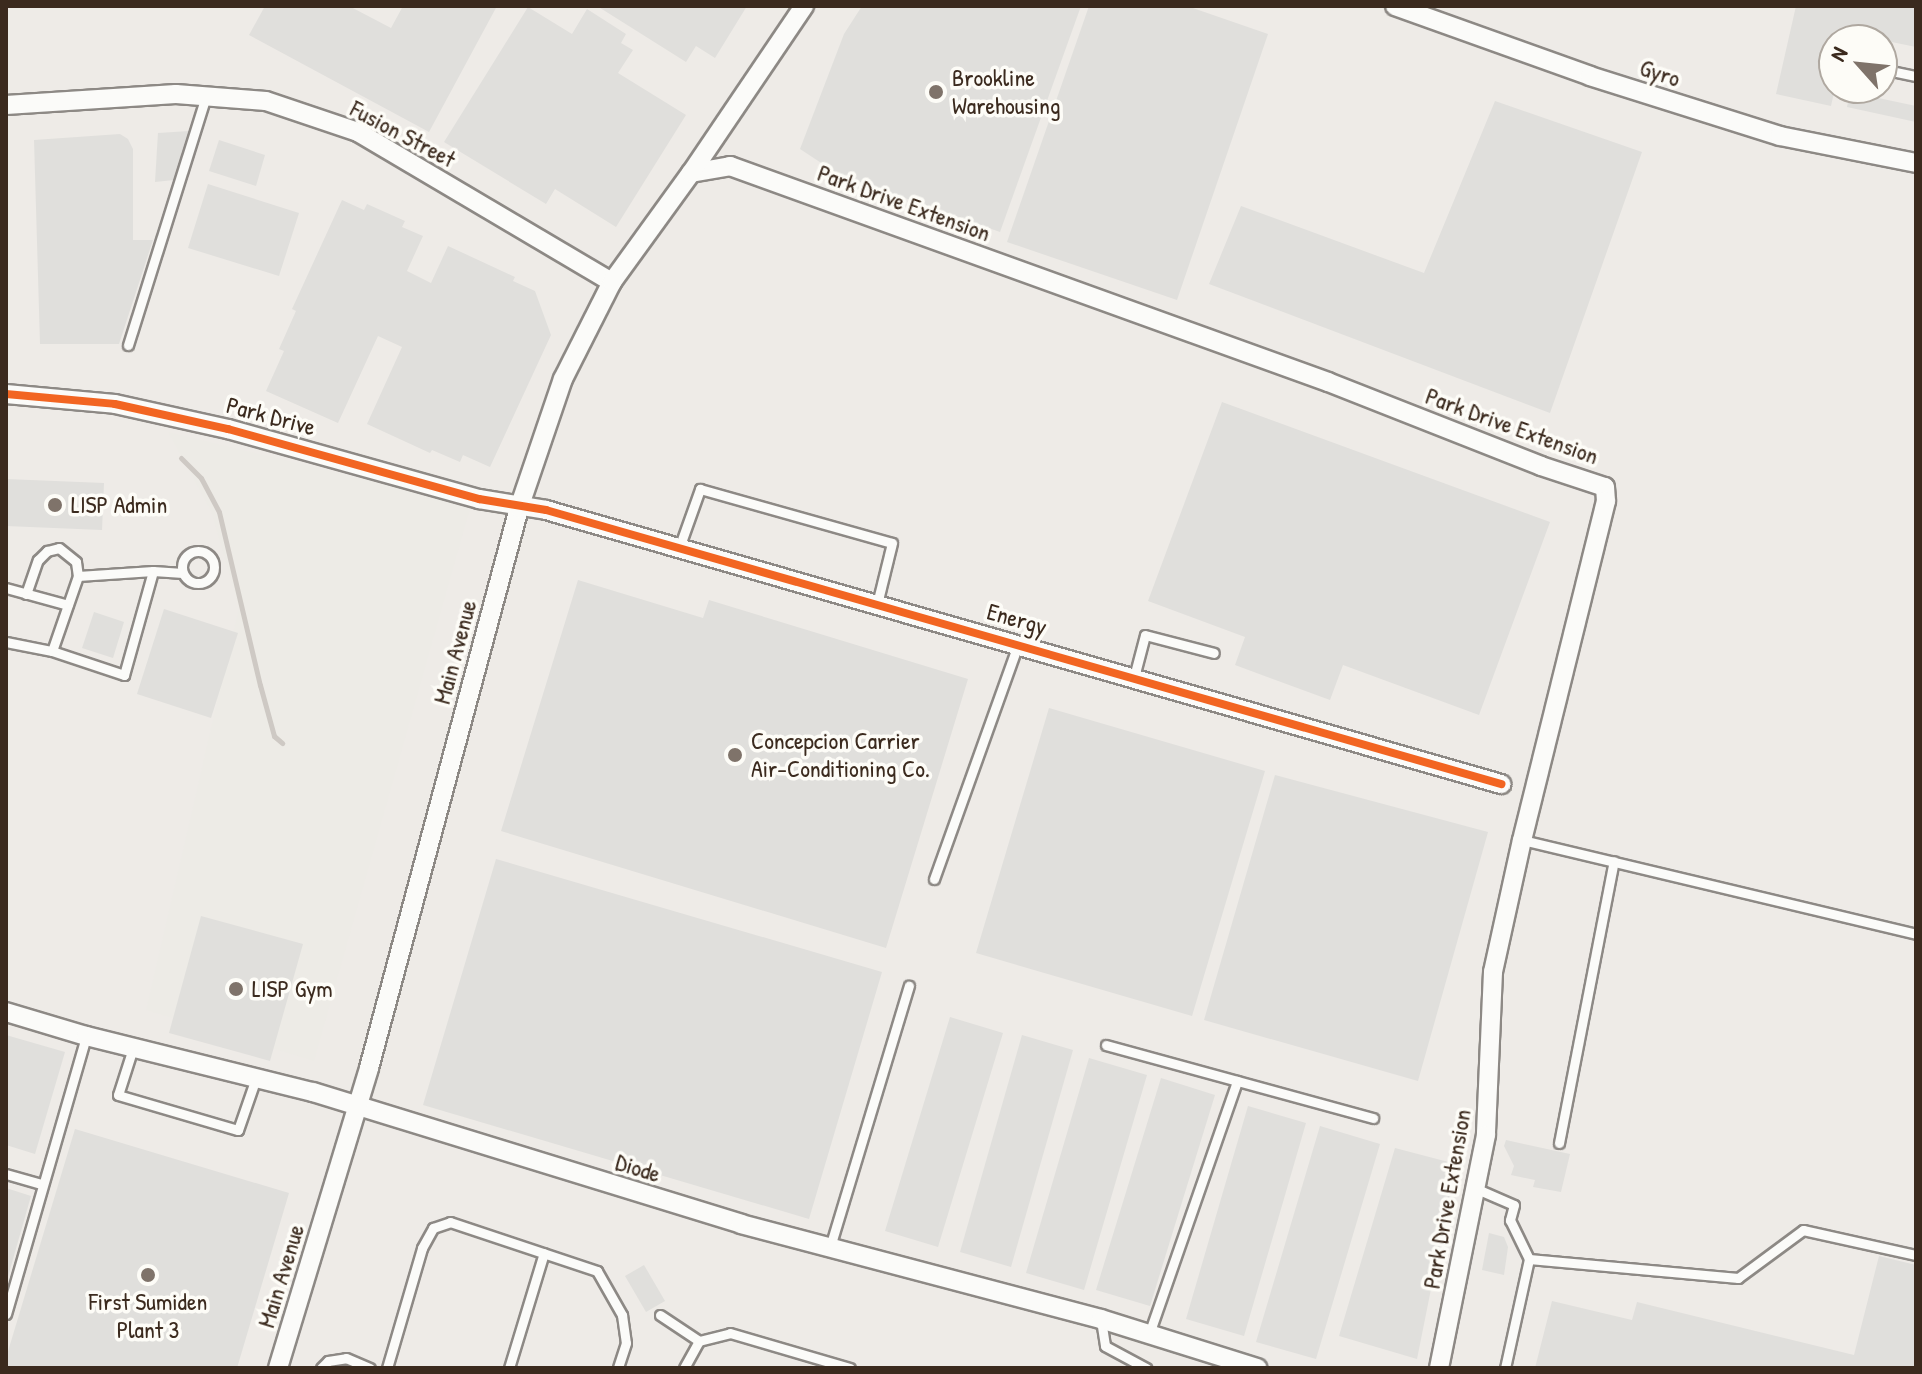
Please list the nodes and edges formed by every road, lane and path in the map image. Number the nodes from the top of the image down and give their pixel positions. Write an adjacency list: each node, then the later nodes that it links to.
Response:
1 (804, 6): 6 (street, Main Avenue)
2 (1395, 6): 5 (street, Gyro)
3 (206, 96): 4 (street, Fusion Street); 7 (street, Fusion Street); 8 (lane)
4 (6, 105)
5 (1916, 163)
6 (691, 173): 7 (street, Main Avenue); 25 (street, Park Drive Extension)
7 (612, 282): 10 (street, Main Avenue)
8 (128, 345)
9 (6, 394): 10 (street, Park Drive)
10 (519, 508): 11 (street, Energy); 36 (street, Main Avenue)
11 (679, 548): 17 (street, Energy); 17 (lane)
12 (153, 571): 13 (lane); 14 (lane); 21 (lane)
13 (183, 573)
14 (78, 576): 16 (lane); 18 (lane)
15 (6, 588): 16 (lane)
16 (26, 594): 18 (lane)
17 (877, 604): 20 (street, Energy)
18 (68, 605): 21 (lane)
19 (6, 642): 21 (lane)
20 (1018, 644): 23 (street, Energy); 27 (lane)
21 (52, 651)
22 (1214, 653): 23 (lane)
23 (1134, 677): 24 (street, Energy)
24 (1501, 784)
25 (1522, 840): 26 (lane); 41 (street, Park Drive Extension)
26 (1614, 861): 28 (lane); 38 (lane)
27 (934, 879)
28 (1916, 934)
29 (909, 986): 42 (lane)
30 (6, 1012): 31 (street, Diode)
31 (86, 1036): 33 (street, Diode); 40 (lane)
32 (1106, 1045): 35 (lane)
33 (133, 1048): 34 (street, Diode); 34 (lane)
34 (256, 1078): 36 (street, Diode)
35 (1237, 1081): 37 (lane); 49 (lane)
36 (358, 1107): 42 (street, Diode); 51 (street, Main Avenue)
37 (1373, 1118)
38 (1559, 1143)
39 (6, 1174): 40 (lane)
40 (42, 1184): 46 (lane)
41 (1477, 1189): 45 (lane); 61 (street, Park Drive Extension)
42 (830, 1247): 48 (street, Diode)
43 (544, 1253): 54 (lane); 55 (lane); 56 (lane)
44 (1916, 1255): 45 (lane)
45 (1529, 1259): 62 (lane)
46 (6, 1314)
47 (660, 1315): 50 (lane)
48 (1101, 1319): 49 (street, Diode); 59 (lane)
49 (1149, 1334): 60 (street, Diode)
50 (699, 1341): 57 (lane); 58 (lane)
51 (278, 1368)
52 (321, 1368): 53 (lane)
53 (370, 1368)
54 (387, 1368)
55 (509, 1368)
56 (618, 1368)
57 (684, 1368)
58 (850, 1368)
59 (1146, 1368)
60 (1257, 1368)
61 (1439, 1368)
62 (1505, 1368)

